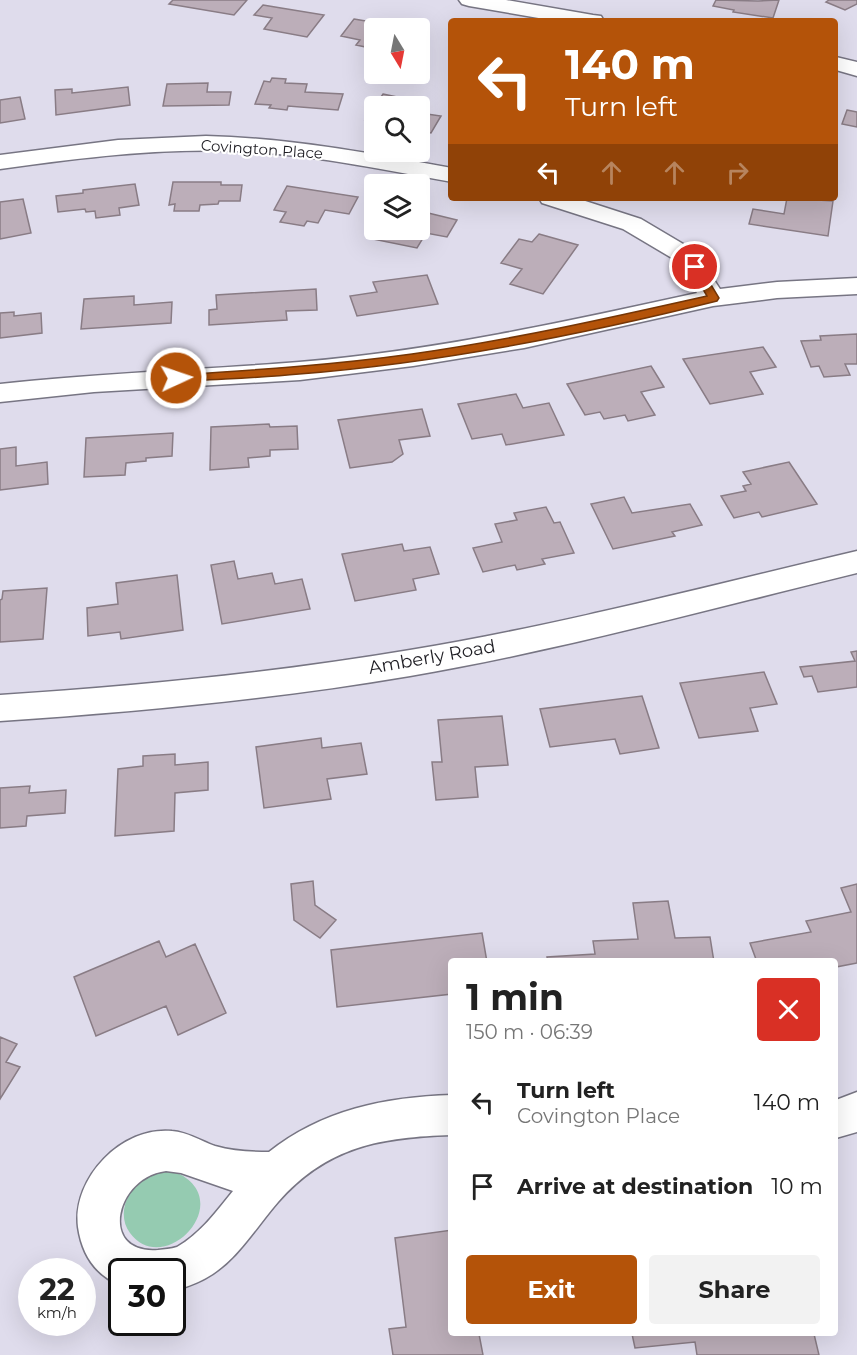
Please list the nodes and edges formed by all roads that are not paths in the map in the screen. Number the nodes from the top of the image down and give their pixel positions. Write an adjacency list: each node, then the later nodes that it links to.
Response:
1 (469, 0): 2 (street)
2 (575, 18)
3 (838, 64): 4 (street)
4 (857, 69)
5 (0, 162): 6 (street, Covington Place)
6 (448, 174)
7 (560, 201): 9 (street)
8 (857, 286): 9 (street)
9 (713, 298): 10 (street)
10 (0, 393)
11 (857, 562): 12 (street, Amberly Road)
12 (0, 708)
13 (857, 1112): 15 (street)
14 (448, 1115): 16 (street)
15 (838, 1118)
16 (278, 1173)

